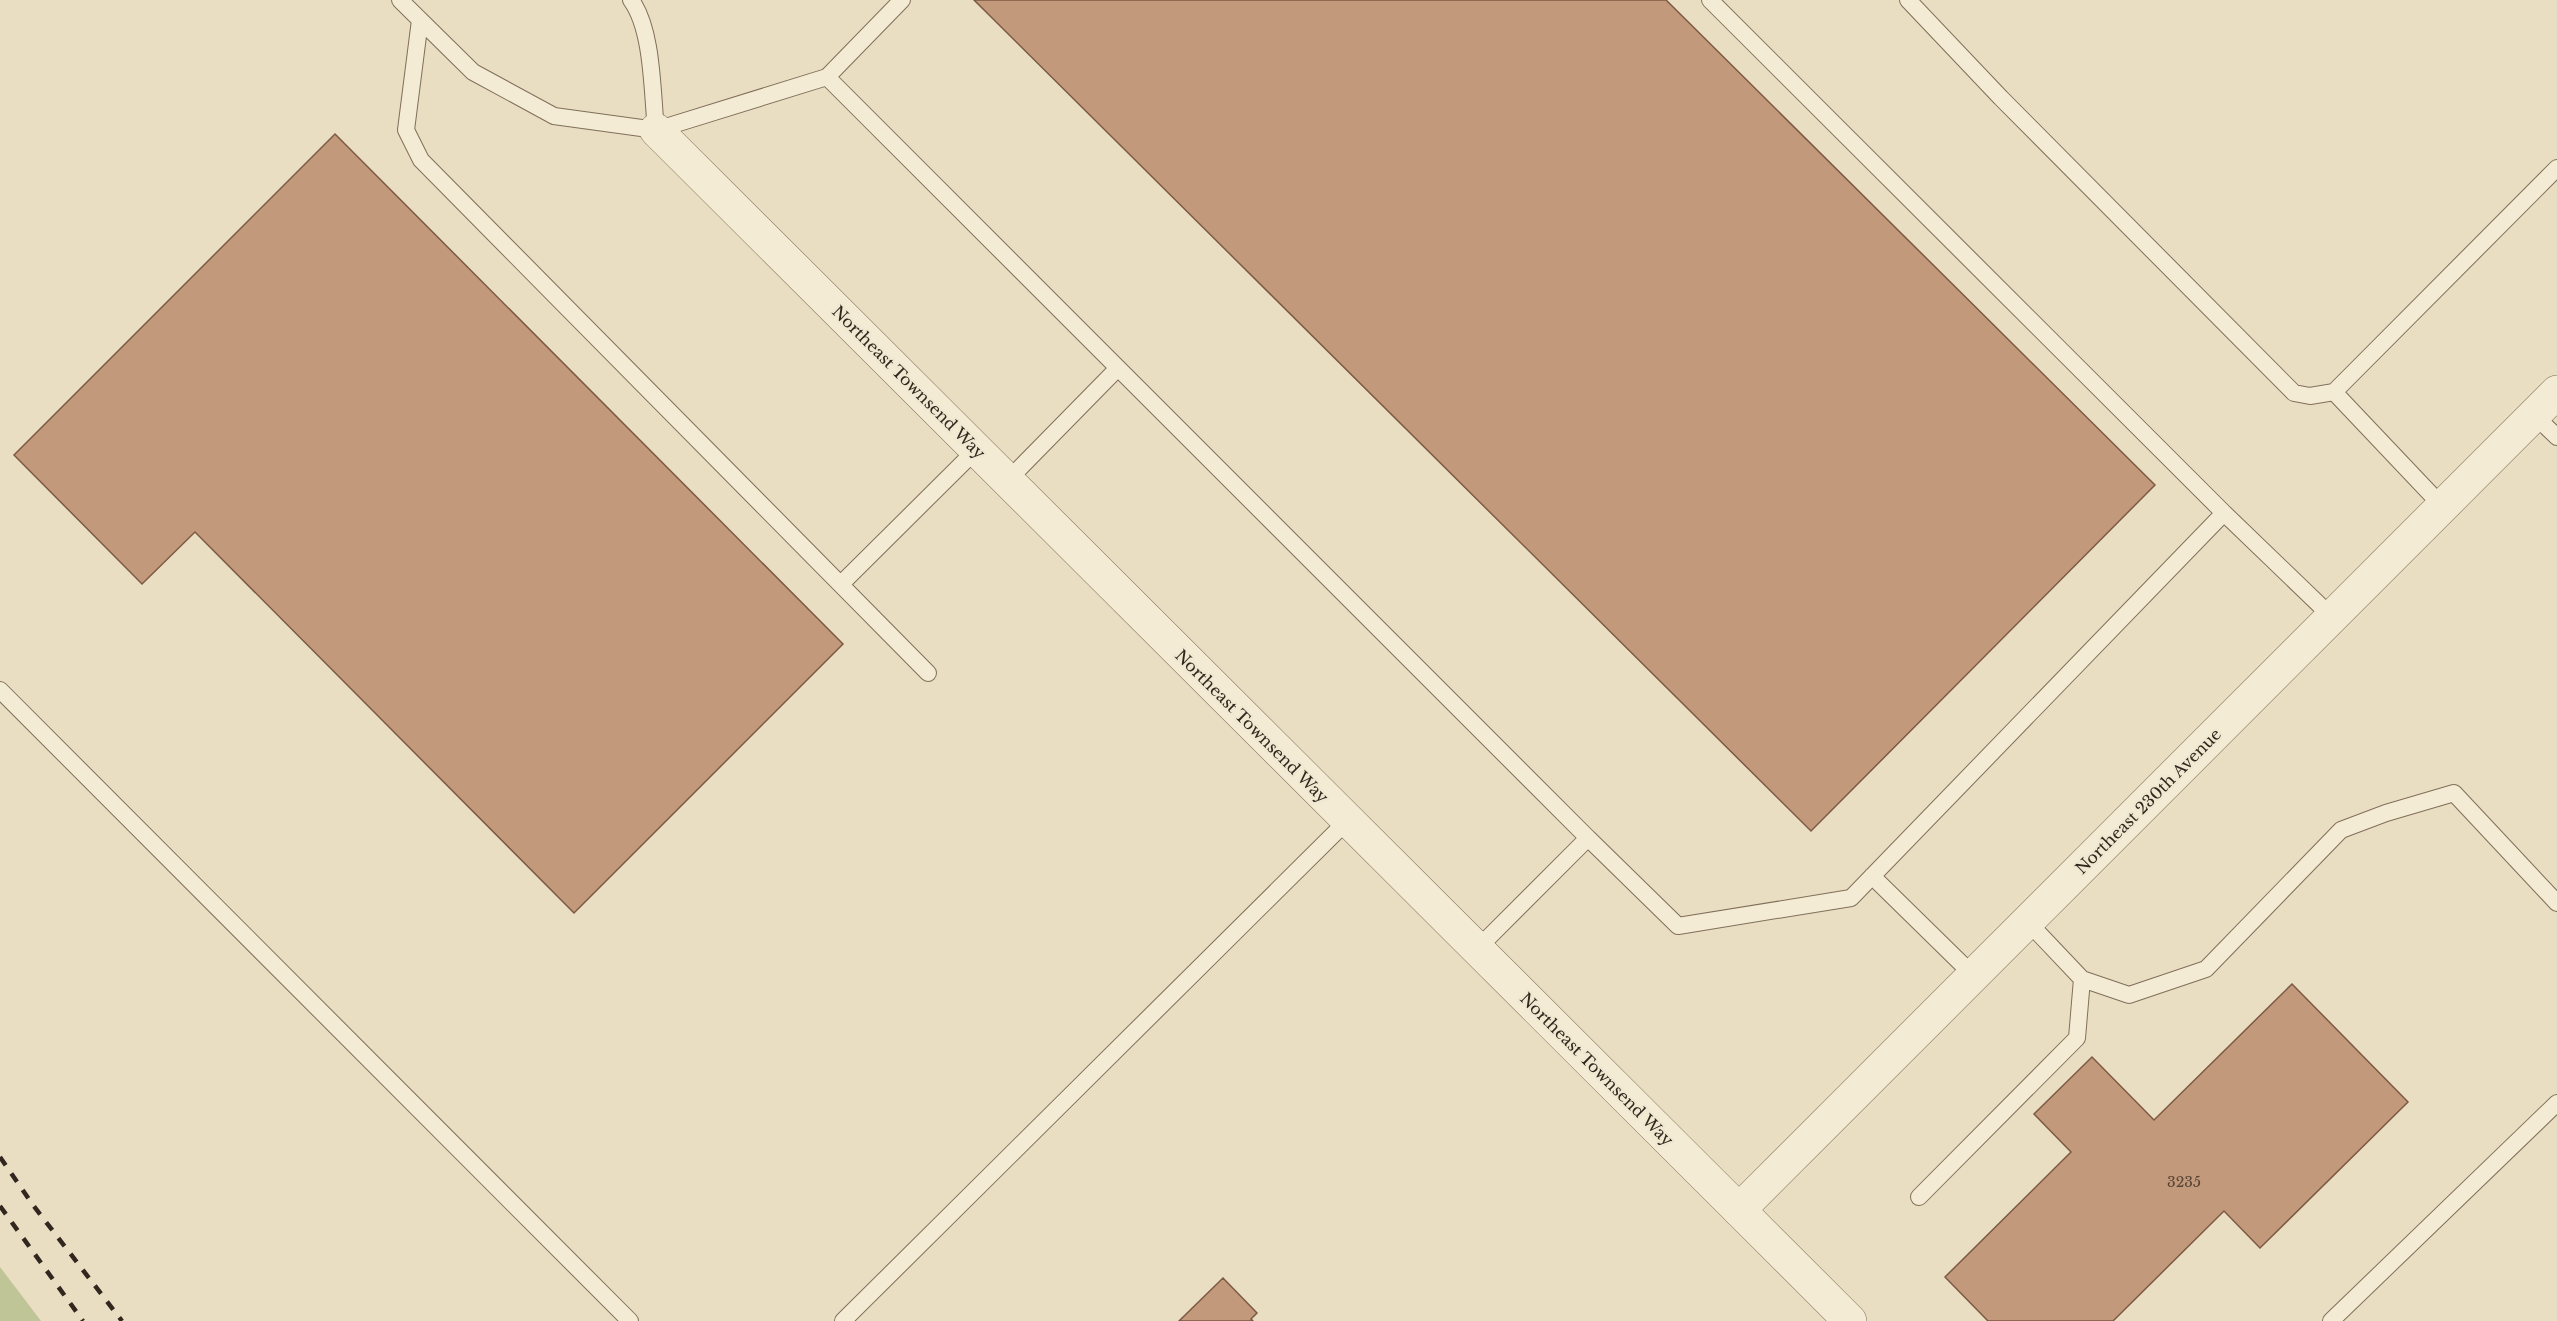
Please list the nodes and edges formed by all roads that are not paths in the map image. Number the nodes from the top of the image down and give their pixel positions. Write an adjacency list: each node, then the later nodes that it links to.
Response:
1 (400, 0): 6 (lane)
2 (631, 0): 8 (lane)
3 (902, 0): 7 (lane)
4 (1710, 0): 18 (lane)
5 (1908, 0): 11 (lane)
6 (420, 20): 8 (lane); 19 (lane)
7 (827, 77): 8 (lane); 10 (lane)
8 (656, 130): 15 (street, Northeast Townsend Way)
9 (2557, 168): 11 (lane)
10 (1118, 368): 16 (lane); 24 (lane)
11 (2334, 392): 17 (lane)
12 (2557, 392): 13 (street, Northeast 230th Avenue)
13 (2534, 415): 14 (lane); 17 (street, Northeast 230th Avenue)
14 (2557, 437)
15 (976, 450): 16 (street, Northeast Townsend Way); 19 (lane)
16 (1008, 481): 23 (street, Northeast Townsend Way)
17 (2442, 506): 20 (street, Northeast 230th Avenue)
18 (2224, 513): 20 (lane); 25 (lane)
19 (841, 585): 21 (lane)
20 (2332, 617): 27 (street, Northeast 230th Avenue)
21 (928, 673)
22 (0, 690): 34 (lane)
23 (1347, 820): 28 (street, Northeast Townsend Way); 35 (lane)
24 (1588, 838): 25 (lane); 28 (lane)
25 (1872, 876): 29 (lane)
26 (2557, 903): 30 (lane)
27 (2028, 921): 29 (street, Northeast 230th Avenue); 30 (lane)
28 (1477, 949): 33 (street, Northeast Townsend Way)
29 (1973, 975): 33 (street, Northeast 230th Avenue)
30 (2082, 979): 32 (lane)
31 (2557, 1103): 37 (lane)
32 (1919, 1197)
33 (1739, 1210): 36 (street, Northeast Townsend Way)
34 (630, 1321)
35 (843, 1321)
36 (1850, 1321)
37 (2331, 1321)

